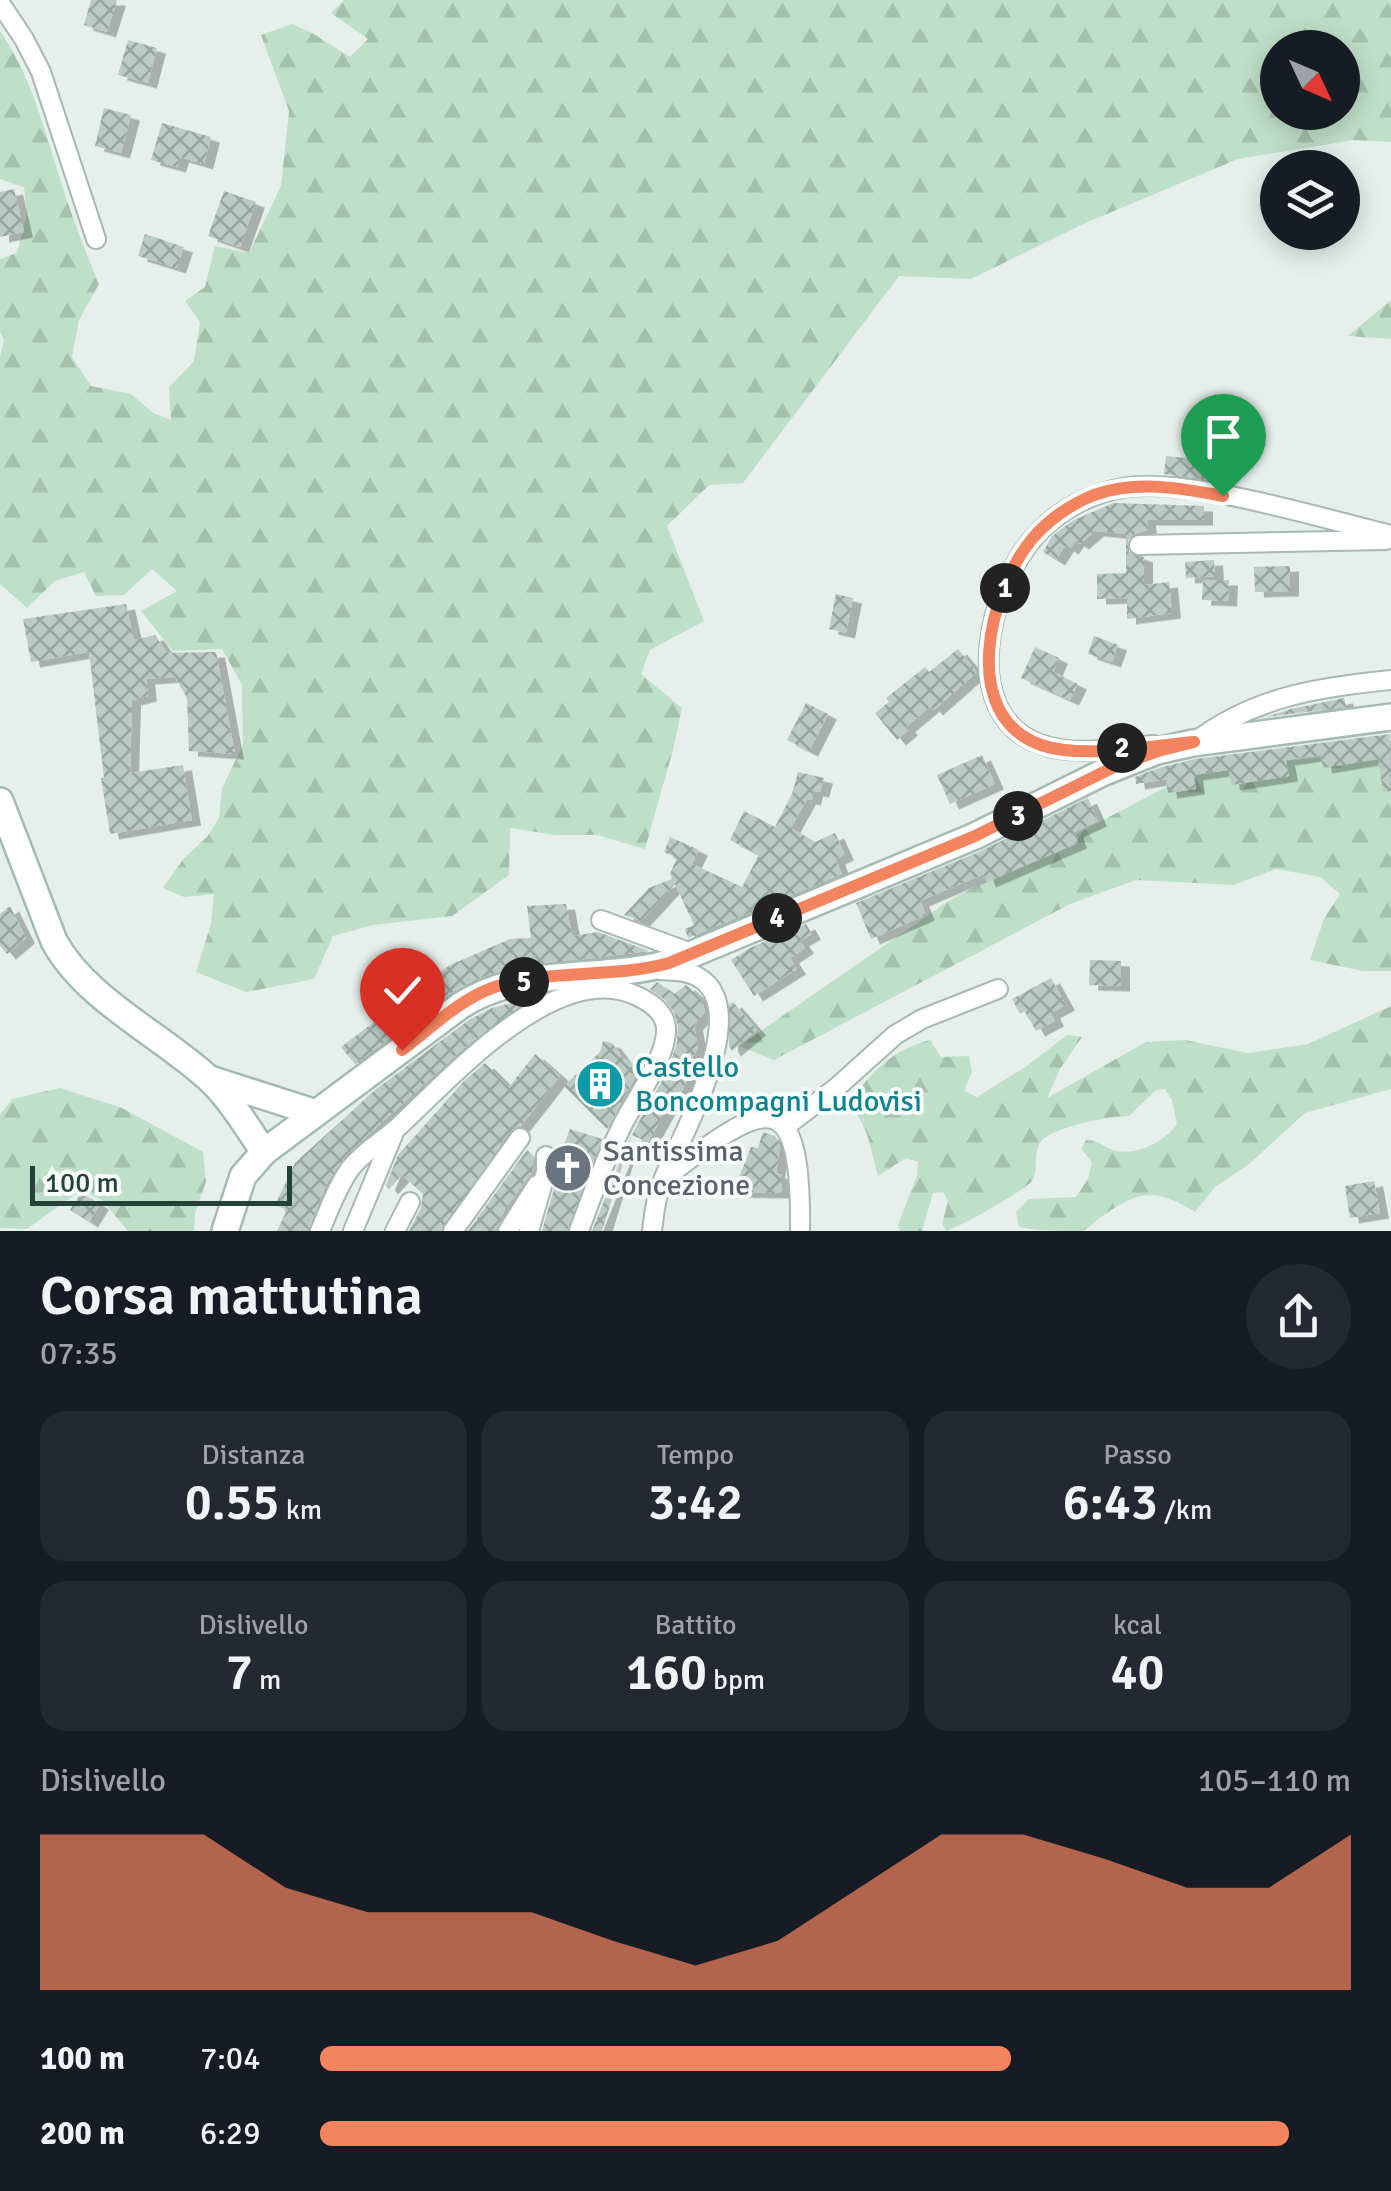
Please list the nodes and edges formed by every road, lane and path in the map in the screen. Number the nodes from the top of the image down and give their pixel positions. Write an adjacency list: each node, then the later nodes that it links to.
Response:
1 (0, 3): 2 (street)
2 (96, 239)
3 (1391, 538): 4 (street); 7 (street)
4 (1139, 545)
5 (1391, 680): 7 (street)
6 (1391, 716): 7 (main road)
7 (1194, 742): 10 (main road)
8 (0, 801): 14 (main road)
9 (600, 920): 10 (street)
10 (694, 954): 11 (main road)
11 (644, 970): 12 (main road); 20 (street)
12 (586, 984): 15 (main road); 17 (street); 29 (street)
13 (998, 989): 16 (street)
14 (210, 1079): 15 (main road); 19 (main road)
15 (316, 1113): 19 (main road)
16 (786, 1126): 20 (street); 31 (street)
17 (396, 1128): 23 (street); 24 (street)
18 (520, 1138): 26 (street)
19 (264, 1152): 22 (main road)
20 (662, 1180): 30 (street)
21 (410, 1202): 25 (street)
22 (225, 1231)
23 (320, 1231)
24 (353, 1231)
25 (395, 1231)
26 (454, 1231)
27 (508, 1231): 28 (street)
28 (529, 1231)
29 (579, 1231)
30 (652, 1231)
31 (800, 1231)

